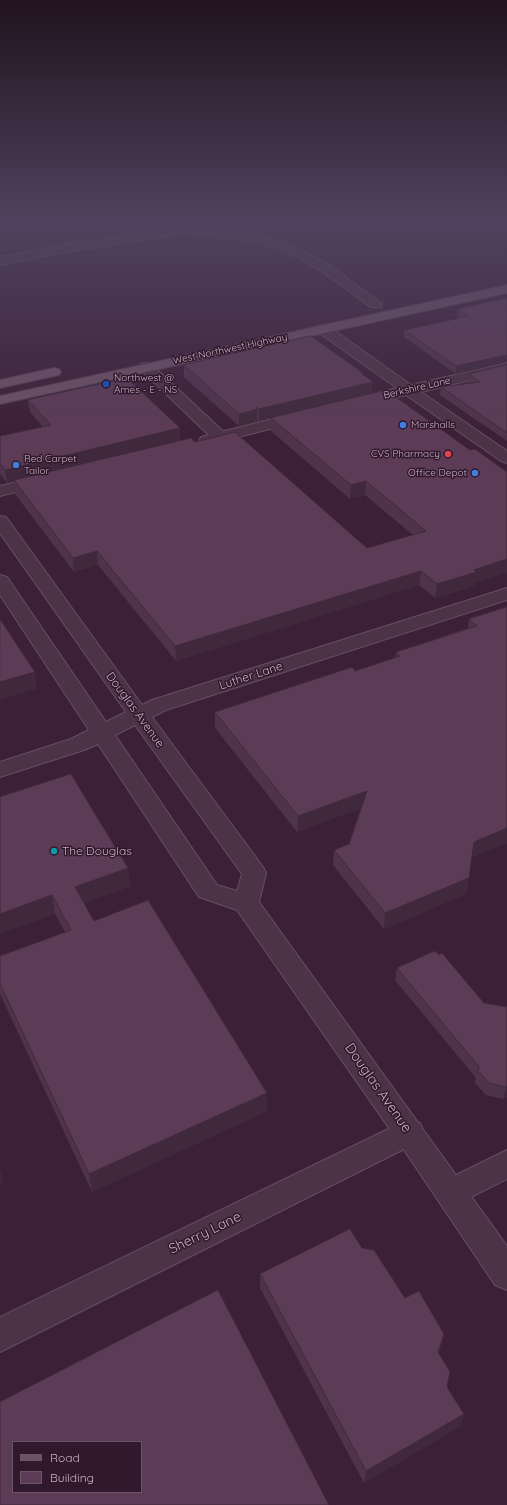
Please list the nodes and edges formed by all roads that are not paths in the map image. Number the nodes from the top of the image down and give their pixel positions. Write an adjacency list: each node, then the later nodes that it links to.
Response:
1 (361, 294): 5 (street)
2 (434, 294): 7 (main road)
3 (483, 294): 7 (main road, West Northwest Highway)
4 (391, 301): 5 (main road)
5 (376, 304): 6 (main road)
6 (361, 307)
7 (323, 329): 9 (main road, West Northwest Highway); 12 (street)
8 (507, 367): 12 (street, Berkshire Lane)
9 (146, 368): 13 (main road, West Northwest Highway); 16 (street)
10 (69, 369): 11 (main road)
11 (0, 384)
12 (408, 390): 14 (street, Berkshire Lane); 18 (street)
13 (0, 400)
14 (351, 404)
15 (312, 414): 16 (street)
16 (220, 437): 17 (street)
17 (191, 444)
18 (507, 458)
19 (56, 477): 20 (street)
20 (0, 491)
21 (0, 521): 22 (street, Douglas Avenue)
22 (32, 566): 23 (street); 26 (street, Douglas Avenue)
23 (0, 574)
24 (0, 581): 26 (street, Douglas Avenue)
25 (507, 594): 27 (street, Luther Lane)
26 (31, 595): 27 (street, Douglas Avenue); 28 (street, Douglas Avenue)
27 (139, 715): 28 (street, Luther Lane); 30 (street, Douglas Avenue)
28 (101, 734): 29 (street, Luther Lane); 30 (street, Douglas Avenue)
29 (0, 770)
30 (246, 903): 31 (street, Douglas Avenue)
31 (409, 1132): 33 (street, Douglas Avenue); 35 (street, Sherry Lane)
32 (507, 1164): 33 (street)
33 (451, 1193): 34 (street, Douglas Avenue)
34 (507, 1274)
35 (0, 1335)

